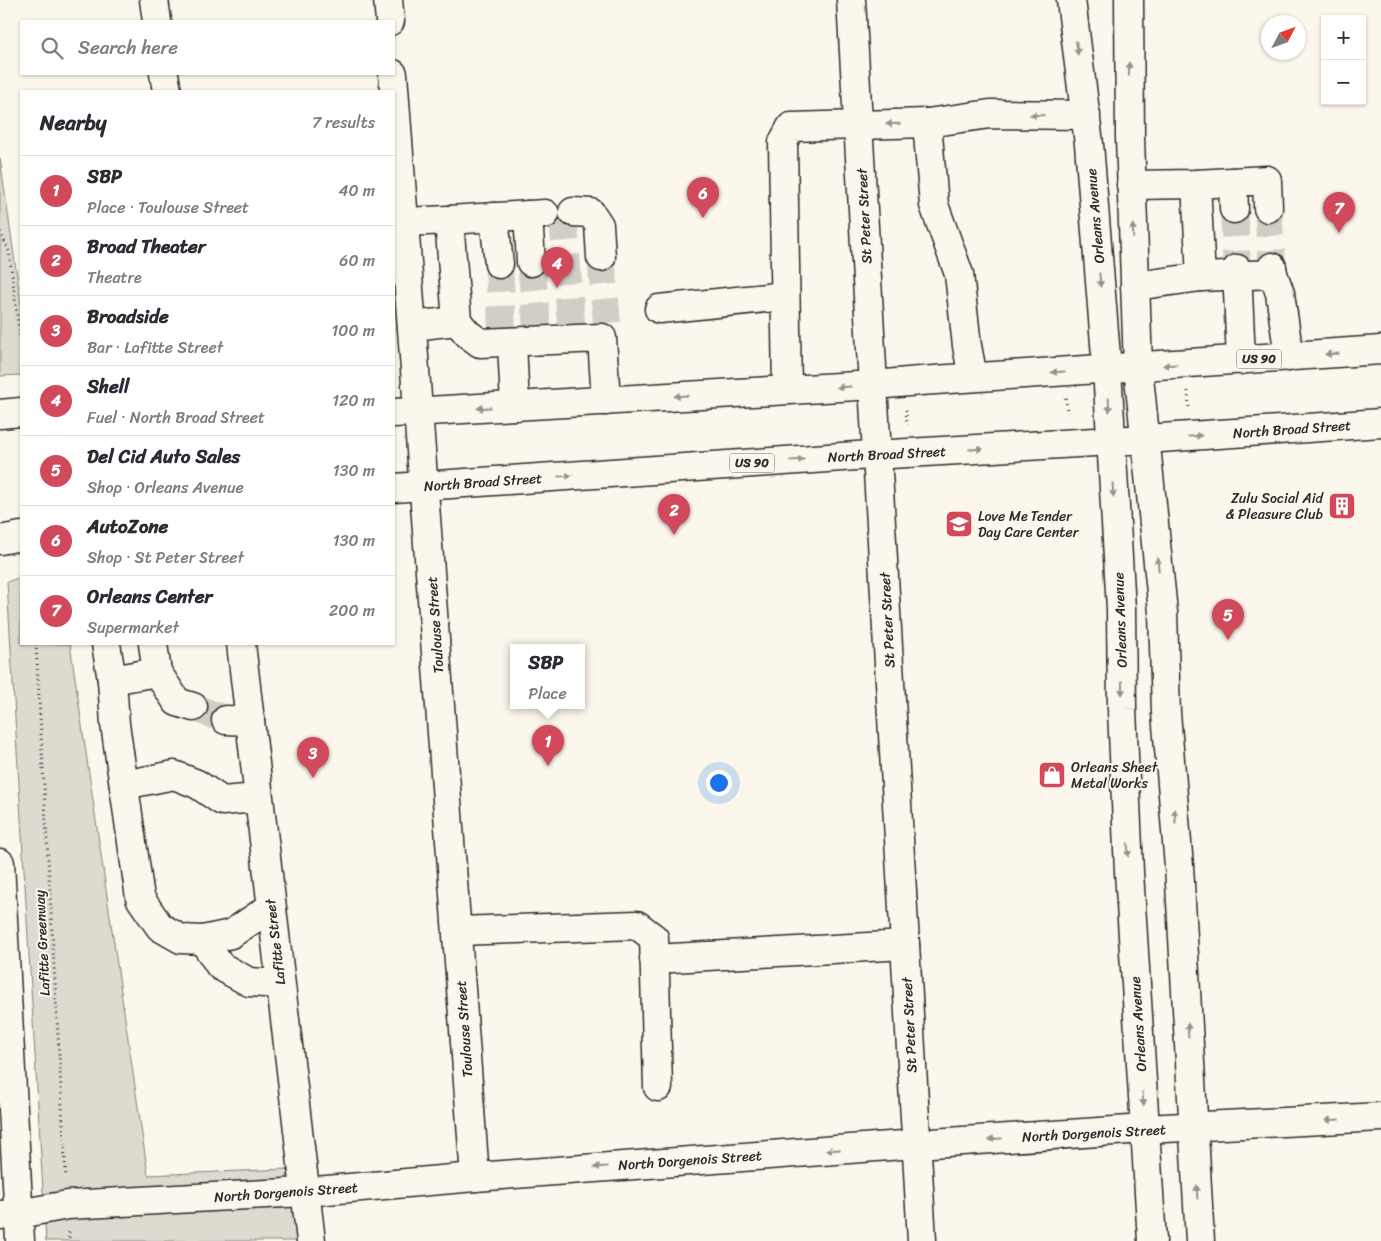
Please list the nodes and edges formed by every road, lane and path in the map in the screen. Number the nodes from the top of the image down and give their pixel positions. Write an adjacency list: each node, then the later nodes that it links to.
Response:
1 (154, 0): 6 (street)
2 (388, 0): 7 (street)
3 (851, 0): 13 (street, St Peter Street)
4 (1071, 0): 11 (street, Orleans Avenue, one-way to 11)
5 (1129, 0): 15 (street, one-way to 5)
6 (157, 20)
7 (390, 20)
8 (164, 75): 10 (street)
9 (394, 75): 22 (street, Toulouse Street)
10 (167, 90)
11 (1086, 115): 12 (street, one-way to 12); 40 (street, Orleans Avenue, one-way to 40)
12 (927, 122): 13 (street, one-way to 13); 41 (street)
13 (858, 125): 30 (street); 42 (street, St Peter Street)
14 (1233, 182): 16 (street); 17 (street); 18 (street)
15 (1131, 184): 16 (street); 29 (street, one-way to 15)
16 (1196, 184): 28 (street)
17 (1268, 208)
18 (1234, 209)
19 (573, 212): 24 (street)
20 (494, 217): 21 (street); 25 (street); 26 (street)
21 (449, 220): 22 (street); 32 (street)
22 (404, 222): 33 (street, Toulouse Street)
23 (0, 232): 35 (path)
24 (601, 257)
25 (531, 262)
26 (498, 264)
27 (1238, 272): 28 (street); 37 (street); 38 (street)
28 (1201, 277): 29 (street)
29 (1135, 286): 39 (street)
30 (785, 296): 31 (street); 43 (street)
31 (659, 309)
32 (457, 321): 33 (street); 34 (street)
33 (412, 326): 50 (street, Toulouse Street)
34 (518, 336): 45 (street); 47 (street)
35 (20, 338)
36 (1381, 350): 37 (street, US 90, one-way to 37)
37 (1289, 357): 38 (street, US 90)
38 (1241, 360): 39 (street, US 90, one-way to 39)
39 (1138, 367): 40 (street, US 90); 54 (street)
40 (1107, 369): 41 (street, US 90, one-way to 41); 55 (street, Orleans Avenue, one-way to 55)
41 (973, 377): 42 (street, US 90)
42 (874, 385): 43 (street, US 90, one-way to 43); 56 (street, St Peter Street)
43 (786, 390): 45 (street, US 90, one-way to 45)
44 (1188, 390): 48 (path)
45 (606, 400): 47 (street, US 90)
46 (905, 402): 53 (path)
47 (515, 406): 50 (street, US 90, one-way to 50)
48 (1189, 408)
49 (20, 412): 51 (street)
50 (406, 412): 57 (street, Toulouse Street)
51 (0, 414)
52 (1381, 423): 54 (street, North Broad Street / US 90, one-way to 52)
53 (908, 425)
54 (1146, 440): 55 (street, North Broad Street / US 90); 79 (street, one-way to 54)
55 (1110, 442): 56 (street, North Broad Street / US 90, one-way to 55); 80 (street, Orleans Avenue, one-way to 80)
56 (878, 455): 57 (street, North Broad Street / US 90, one-way to 56); 74 (street, St Peter Street)
57 (424, 486): 58 (street, North Broad Street / US 90); 72 (street, Toulouse Street)
58 (395, 488)
59 (20, 536): 60 (street)
60 (0, 540)
61 (36, 645): 84 (path, Lafitte Greenway)
62 (106, 645): 66 (street)
63 (154, 645): 65 (street)
64 (241, 645): 69 (street, Lafitte Street)
65 (157, 672): 66 (street); 67 (street)
66 (112, 680): 68 (street)
67 (193, 706)
68 (124, 785): 69 (street); 73 (street)
69 (258, 798): 71 (street, Lafitte Street)
70 (0, 863): 85 (street)
71 (271, 907): 73 (street); 76 (street, Lafitte Street)
72 (457, 931): 75 (street); 82 (street, Toulouse Street)
73 (204, 940): 76 (street)
74 (905, 945): 75 (street); 81 (street, St Peter Street)
75 (654, 958): 77 (street)
76 (280, 984): 83 (street, Lafitte Street)
77 (658, 1087)
78 (1381, 1117): 79 (street, North Dorgenois Street, one-way to 79)
79 (1194, 1127): 80 (street, North Dorgenois Street); 91 (street, one-way to 79)
80 (1145, 1129): 81 (street, North Dorgenois Street, one-way to 81); 90 (street, Orleans Avenue)
81 (916, 1144): 82 (street, North Dorgenois Street, one-way to 82); 89 (street, St Peter Street)
82 (474, 1177): 83 (street, North Dorgenois Street)
83 (304, 1192): 84 (street, North Dorgenois Street); 88 (street, Lafitte Street)
84 (68, 1205): 85 (street, North Dorgenois Street); 87 (path, Lafitte Greenway)
85 (9, 1214): 86 (street)
86 (20, 1241)
87 (69, 1241)
88 (311, 1241)
89 (922, 1241)
90 (1152, 1241)
91 (1200, 1241)

